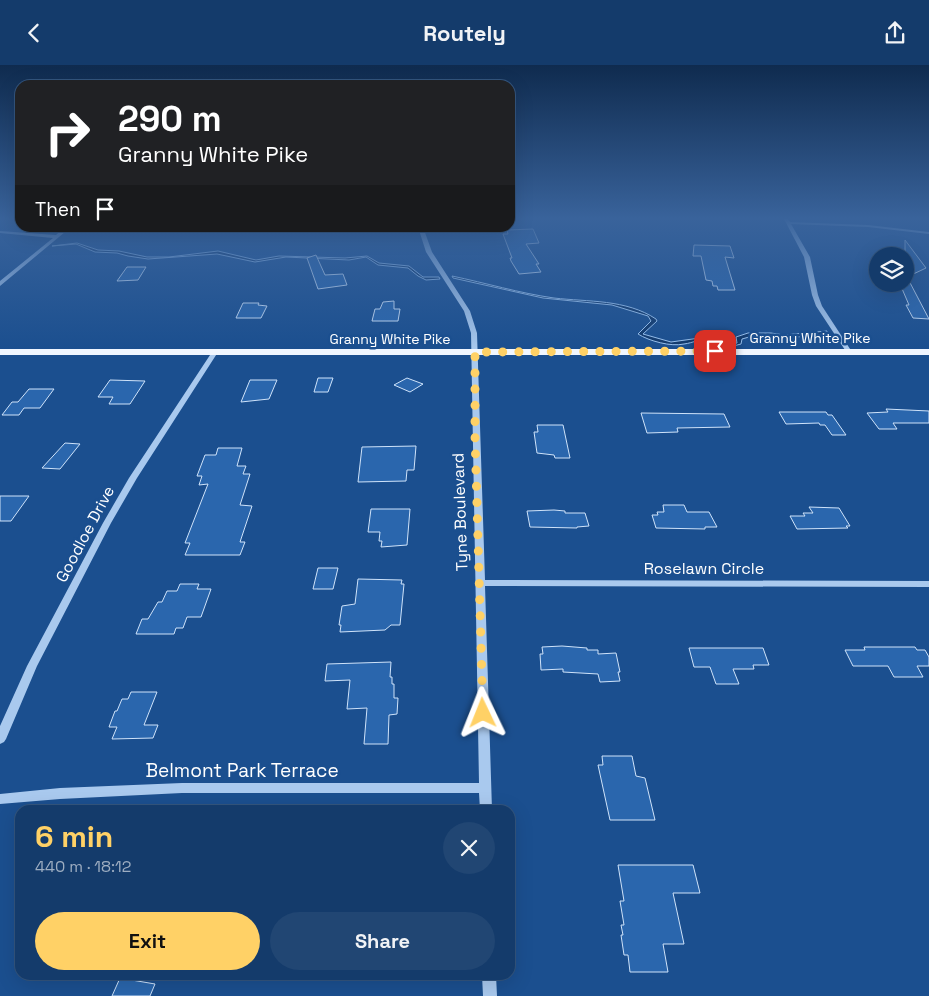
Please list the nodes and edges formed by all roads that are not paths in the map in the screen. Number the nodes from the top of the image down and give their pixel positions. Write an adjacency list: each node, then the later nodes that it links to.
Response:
1 (26, 262): 4 (street)
2 (435, 262): 7 (street, Tyne Boulevard)
3 (808, 262): 8 (street)
4 (0, 284)
5 (0, 352): 6 (main road, Granny White Pike)
6 (215, 352): 7 (main road, Granny White Pike); 12 (street, Goodloe Drive)
7 (475, 352): 8 (main road, Granny White Pike); 10 (street, Tyne Boulevard)
8 (849, 352): 9 (main road, Granny White Pike)
9 (929, 353)
10 (480, 583): 11 (street, Roselawn Circle); 13 (street, Tyne Boulevard)
11 (929, 584)
12 (0, 739)
13 (485, 788): 14 (street, Belmont Park Terrace); 15 (street, Tyne Boulevard)
14 (0, 799)
15 (486, 805)
16 (489, 980): 17 (street)
17 (490, 996)

